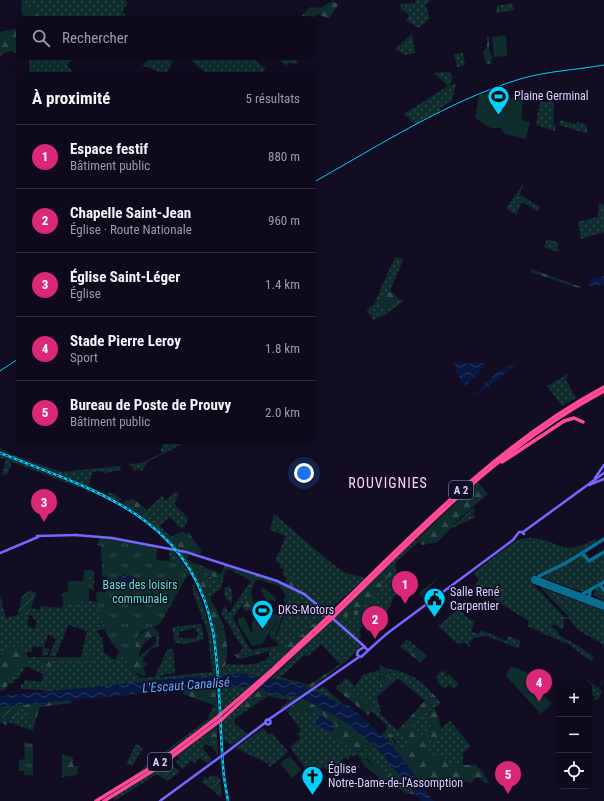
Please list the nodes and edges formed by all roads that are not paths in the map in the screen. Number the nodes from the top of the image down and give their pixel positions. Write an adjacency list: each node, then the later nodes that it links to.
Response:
1 (604, 387): 14 (highway, A 2)
2 (604, 391): 5 (highway, A 2)
3 (583, 422): 5 (highway)
4 (604, 465): 8 (main road)
5 (486, 473): 14 (highway, A 2)
6 (604, 474): 8 (main road); 9 (main road)
7 (604, 479): 9 (main road)
8 (594, 481): 10 (main road)
9 (586, 488): 10 (main road)
10 (571, 498): 11 (main road)
11 (523, 533): 12 (main road); 12 (main road)
12 (520, 536): 15 (main road)
13 (0, 553): 15 (main road)
14 (334, 614): 19 (highway, A 2, bridge)
15 (366, 648): 16 (main road); 17 (main road)
16 (357, 653): 17 (main road); 18 (main road)
17 (359, 657): 18 (main road)
18 (344, 665): 22 (main road, bridge)
19 (219, 718): 20 (highway, A 2); 21 (highway, A 2)
20 (96, 801)
21 (104, 801)
22 (160, 801)

